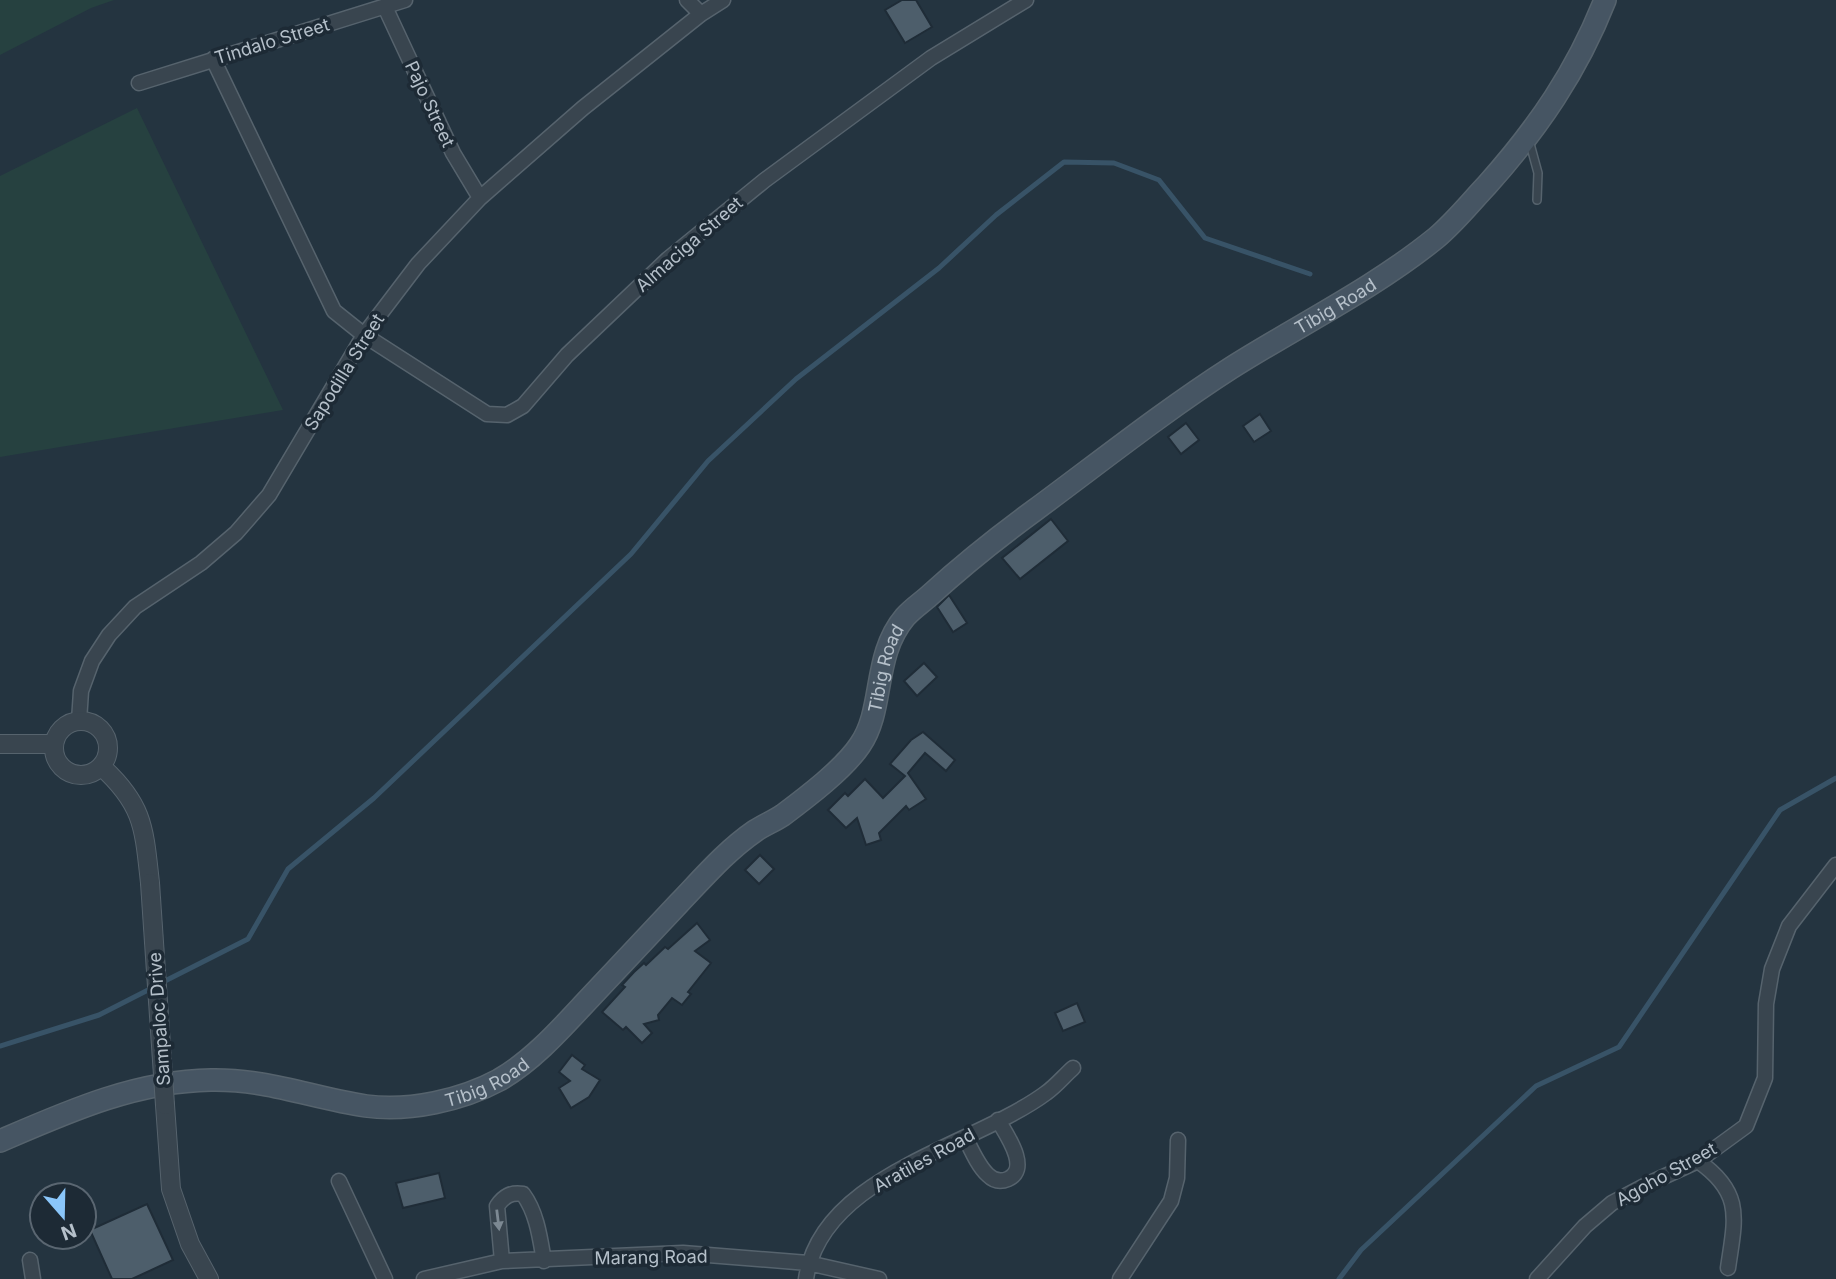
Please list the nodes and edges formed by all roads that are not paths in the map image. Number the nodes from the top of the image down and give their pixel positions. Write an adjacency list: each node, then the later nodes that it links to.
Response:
1 (405, 0): 7 (street, Tindalo Street)
2 (687, 0): 8 (street)
3 (723, 0): 8 (street, Sapodilla Street)
4 (1026, 0): 6 (street, Almaciga Street)
5 (1605, 0): 11 (main road, Tibig Road)
6 (1008, 5): 14 (street, Almaciga Street)
7 (384, 7): 9 (street, Tindalo Street); 12 (street, Pajo Street)
8 (701, 14): 12 (street, Sapodilla Street)
9 (213, 59): 10 (street, Tindalo Street); 14 (street, Almaciga Street)
10 (138, 83)
11 (1528, 136): 13 (lane); 24 (main road, Tibig Road)
12 (480, 198): 14 (street, Sapodilla Street)
13 (1537, 200)
14 (364, 335): 15 (street, Sapodilla Street)
15 (79, 721): 17 (street); 18 (street)
16 (0, 744): 17 (street)
17 (54, 744): 18 (street)
18 (101, 766): 33 (street, Sampaloc Drive, bridge)
19 (1836, 865): 25 (street, Agoho Street)
20 (1073, 1068): 21 (street, Aratiles Road)
21 (999, 1120): 22 (street, Aratiles Road); 22 (street)
22 (965, 1137): 30 (street, Aratiles Road)
23 (1178, 1140): 38 (street)
24 (0, 1141)
25 (1699, 1161): 31 (street); 39 (street, Agoho Street)
26 (339, 1181): 34 (street)
27 (30, 1260): 32 (street)
28 (502, 1261): 29 (street, Marang Road); 29 (street, one-way to 28); 35 (street, Marang Road)
29 (544, 1261): 30 (street, Marang Road)
30 (808, 1264): 36 (street, Aratiles Road); 37 (street, Marang Road)
31 (1728, 1268)
32 (33, 1279)
33 (209, 1279)
34 (385, 1279)
35 (424, 1279)
36 (806, 1279)
37 (879, 1279)
38 (1120, 1279)
39 (1537, 1279)

